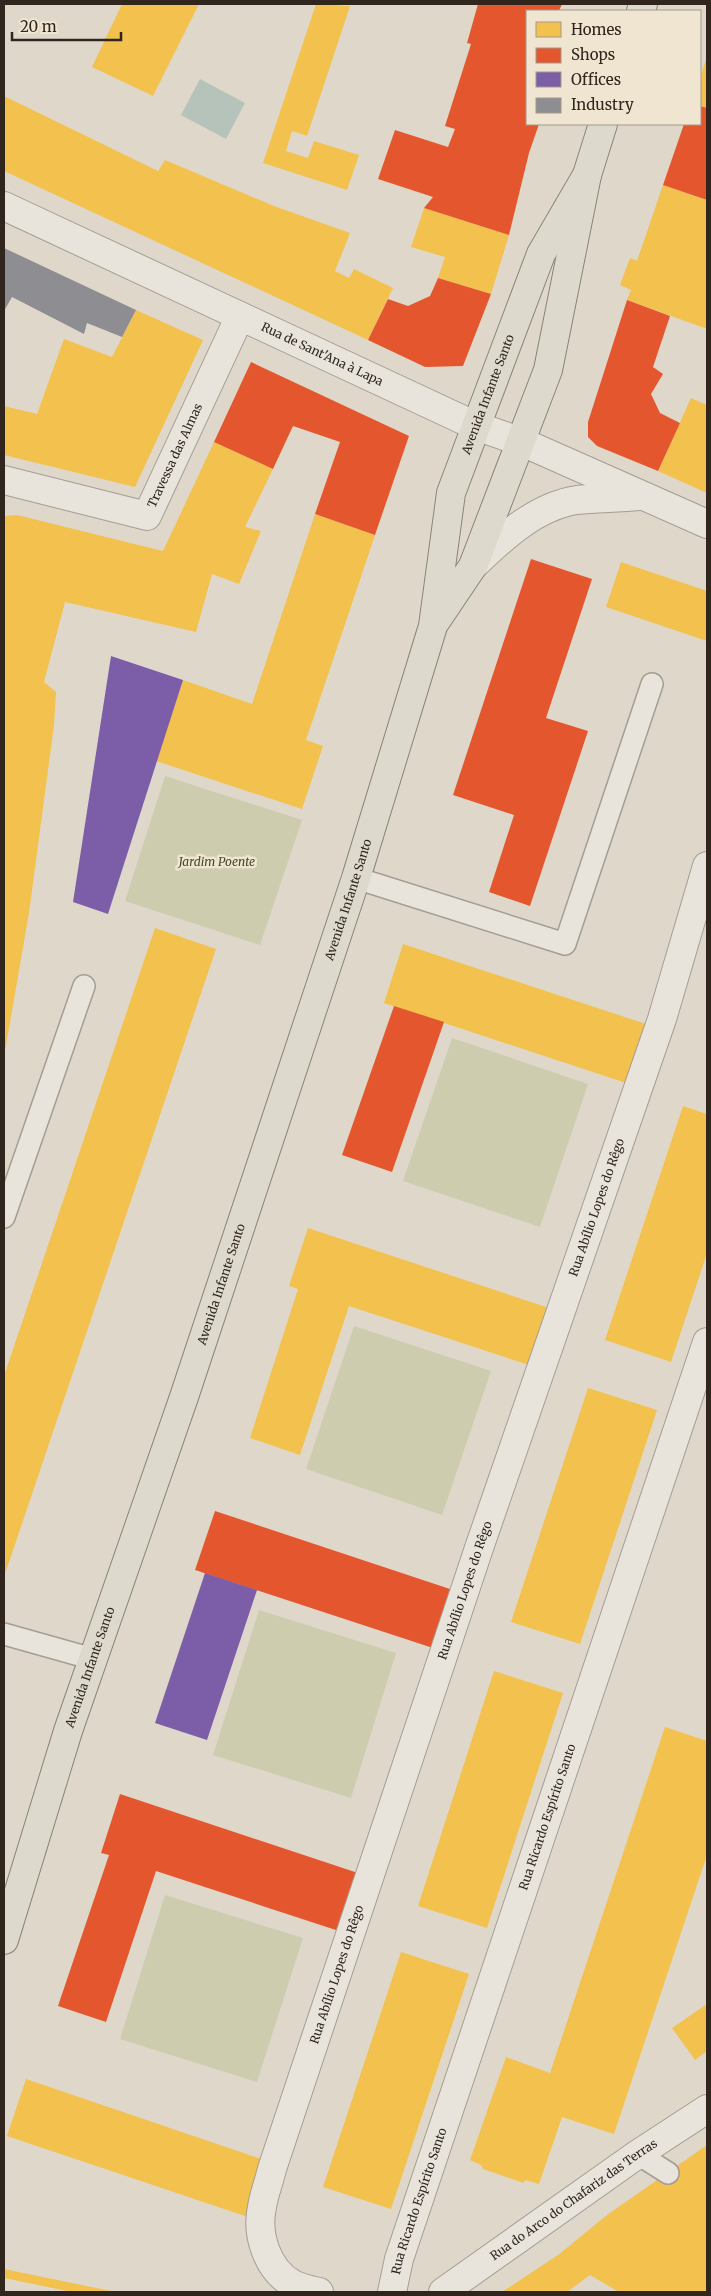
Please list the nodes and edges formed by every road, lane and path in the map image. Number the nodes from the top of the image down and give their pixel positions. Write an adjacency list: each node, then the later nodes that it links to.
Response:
1 (603, 125): 2 (main road, Avenida Infante Santo)
2 (587, 175): 5 (main road, Avenida Infante Santo); 6 (main road, Avenida Infante Santo)
3 (4, 206): 4 (street, Rua de Sant'Ana à Lapa)
4 (240, 316): 5 (street, Rua de Sant'Ana à Lapa); 7 (street, Travessa das Almas)
5 (476, 426): 6 (street, Rua de Sant'Ana à Lapa); 11 (main road, Avenida Infante Santo)
6 (522, 442): 8 (street, Rua de Sant'Ana à Lapa); 10 (main road, Avenida Infante Santo)
7 (4, 480)
8 (644, 496): 9 (street, Rua de Sant'Ana à Lapa); 10 (street, Rua de Sant'Ana à Lapa)
9 (707, 524)
10 (474, 566): 11 (main road, Avenida Infante Santo)
11 (433, 626): 14 (main road, Avenida Infante Santo)
12 (652, 684): 14 (lane)
13 (707, 866): 24 (street, Rua Abílio Lopes do Rêgo)
14 (356, 878): 19 (main road, Avenida Infante Santo)
15 (84, 986): 16 (lane)
16 (4, 1217)
17 (707, 1342): 25 (street, Rua Ricardo Espírito Santo)
18 (4, 1634): 19 (lane)
19 (93, 1659): 20 (main road, Avenida Infante Santo)
20 (4, 1940)
21 (707, 2109): 22 (street, Rua do Arco do Chafariz das Terras)
22 (638, 2154): 23 (lane); 26 (street, Rua do Arco do Chafariz das Terras)
23 (668, 2172)
24 (319, 2292)
25 (392, 2292)
26 (442, 2292)

